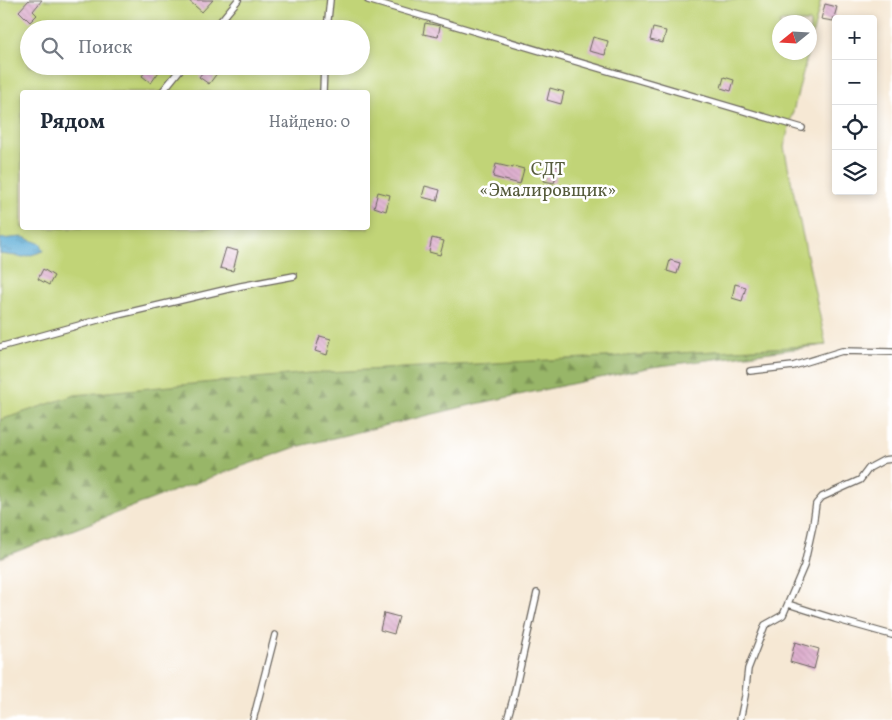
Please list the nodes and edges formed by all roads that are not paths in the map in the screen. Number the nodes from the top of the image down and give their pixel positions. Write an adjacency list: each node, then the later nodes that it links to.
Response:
1 (238, 0): 4 (lane)
2 (330, 0): 5 (lane)
3 (368, 0): 10 (lane)
4 (221, 20)
5 (328, 20)
6 (176, 75): 8 (lane)
7 (323, 75): 9 (lane)
8 (164, 90)
9 (322, 90)
10 (802, 128)
11 (294, 276): 12 (lane)
12 (0, 348)
13 (892, 352): 14 (lane)
14 (750, 371)
15 (892, 459): 17 (lane)
16 (537, 593): 21 (lane)
17 (788, 604): 19 (lane); 22 (lane)
18 (275, 635): 20 (lane)
19 (892, 635)
20 (253, 720)
21 (507, 720)
22 (740, 720)

